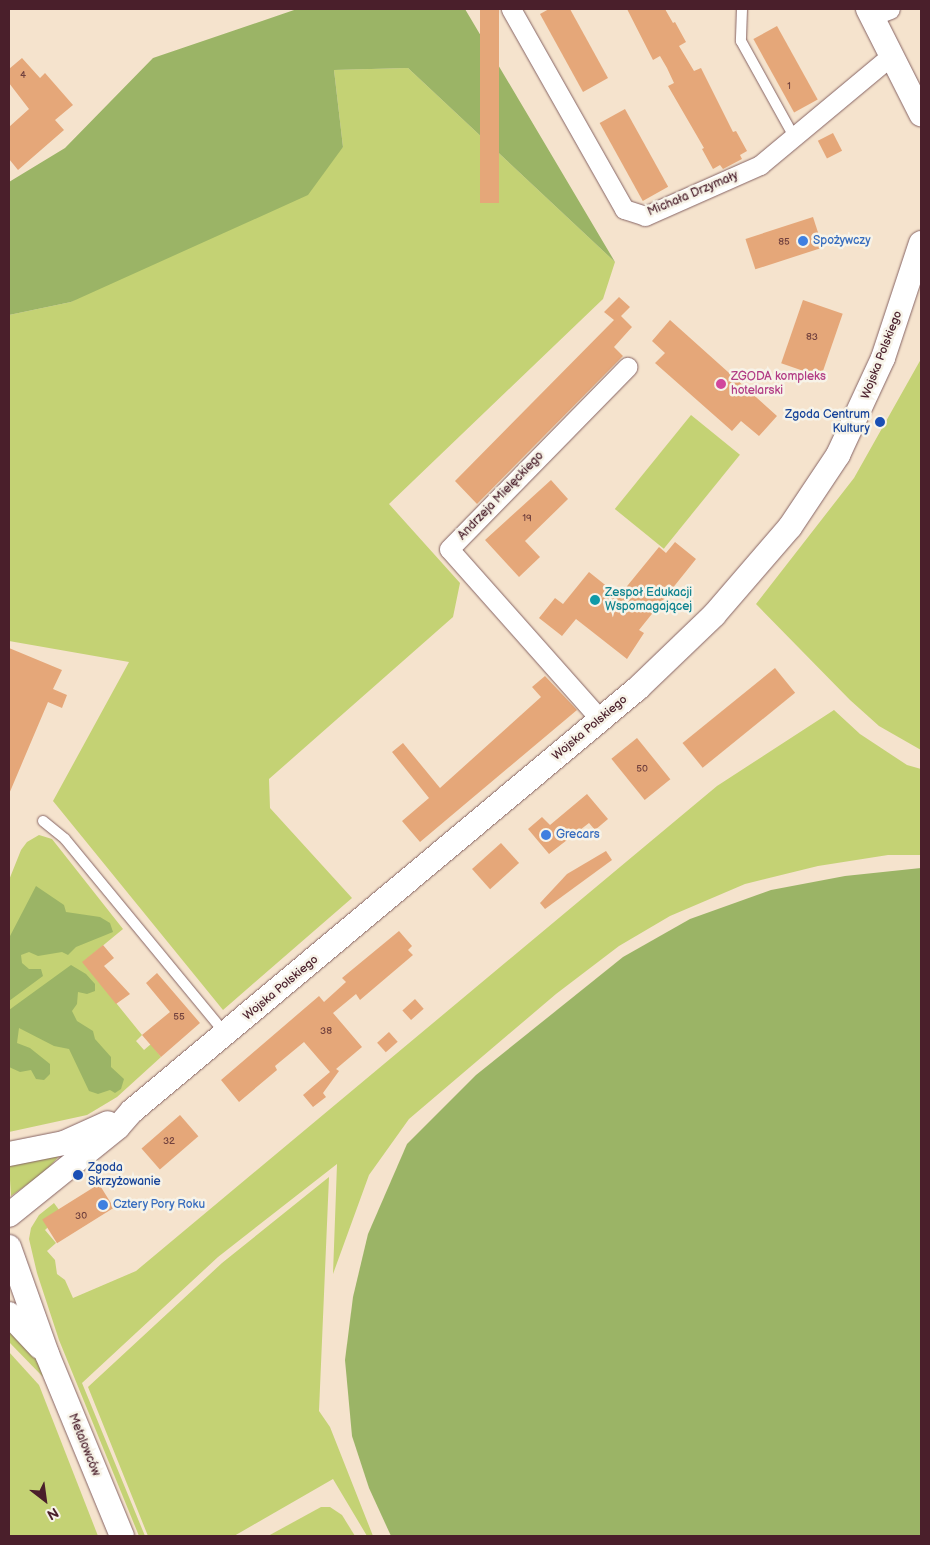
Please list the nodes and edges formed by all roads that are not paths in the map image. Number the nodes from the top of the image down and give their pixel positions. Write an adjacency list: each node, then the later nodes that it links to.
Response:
1 (511, 9): 6 (street, Michała Drzymały)
2 (742, 9): 6 (lane)
3 (877, 11): 4 (street)
4 (892, 55): 5 (street); 6 (street, Michała Drzymały)
5 (921, 114)
6 (793, 135)
7 (921, 244): 9 (street, Wojska Polskiego)
8 (628, 367): 9 (street, Andrzeja Mielęckiego)
9 (600, 719): 11 (street, Wojska Polskiego)
10 (43, 820): 11 (lane)
11 (226, 1034): 12 (street, Wojska Polskiego)
12 (132, 1112): 13 (street, Wojska Polskiego); 14 (street, Wojska Polskiego)
13 (9, 1154)
14 (9, 1215)
15 (9, 1247): 17 (street, Metalowców)
16 (9, 1314): 17 (street)
17 (47, 1354): 18 (street, Metalowców)
18 (122, 1536)

